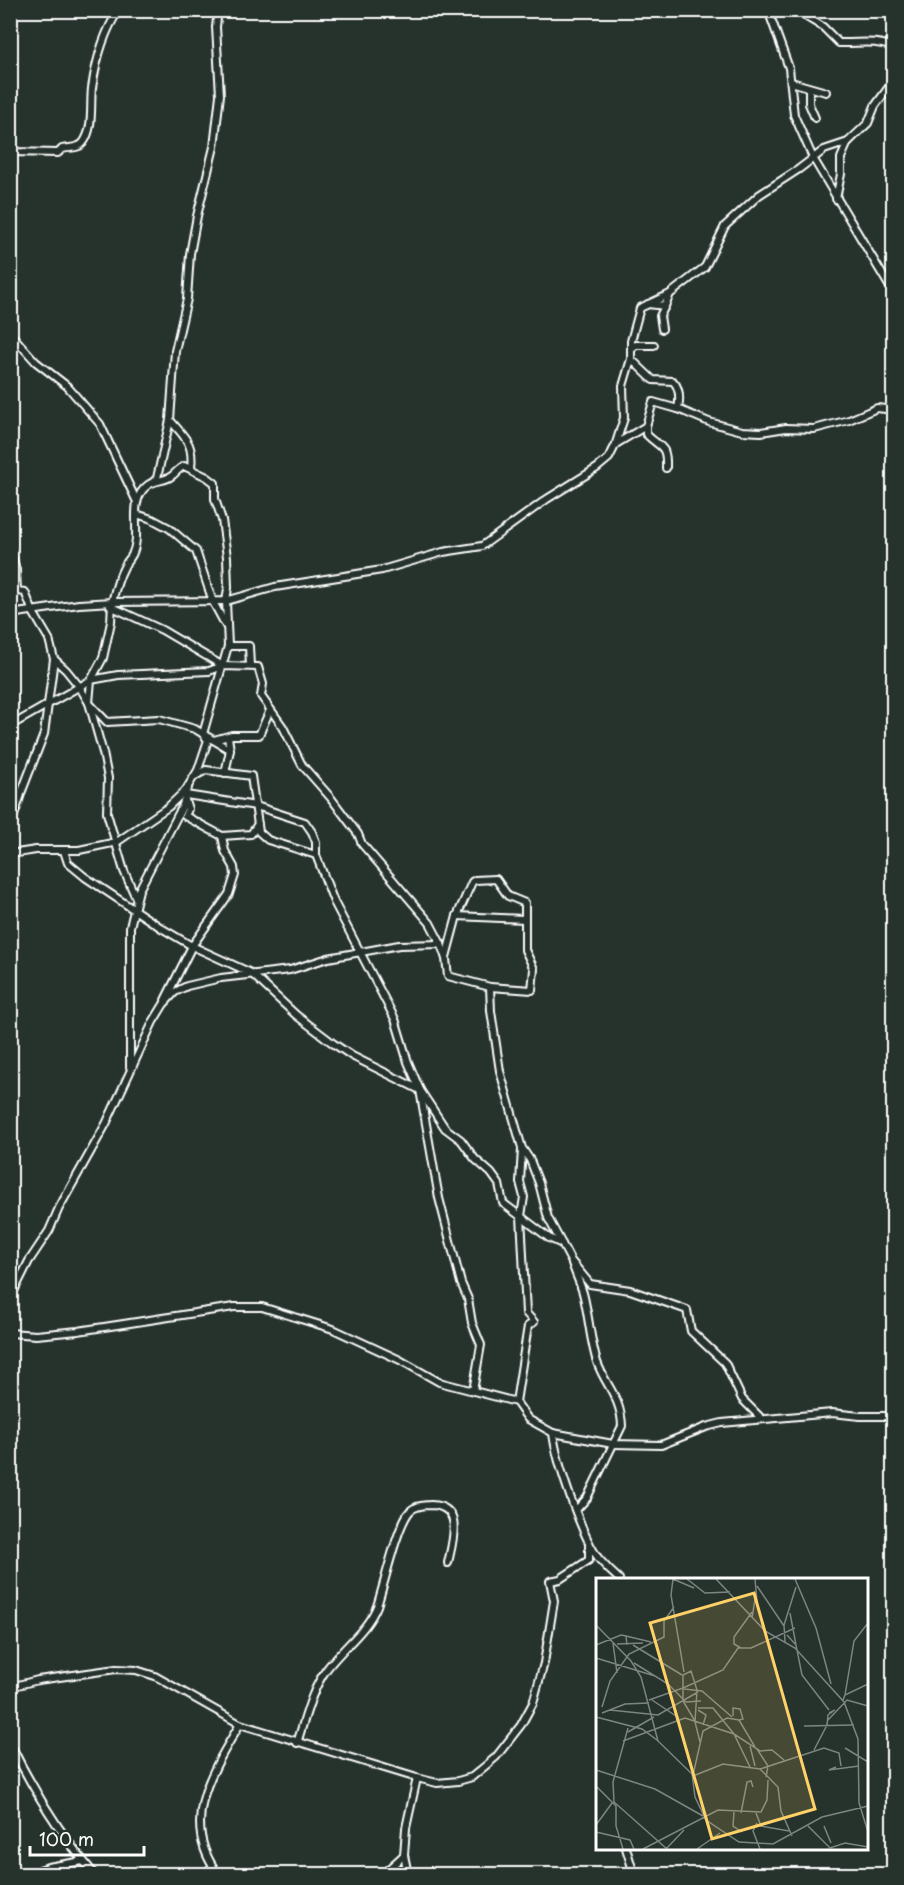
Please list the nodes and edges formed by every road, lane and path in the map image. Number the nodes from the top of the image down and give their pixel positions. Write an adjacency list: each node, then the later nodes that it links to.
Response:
1 (119, 10): 13 (street)
2 (218, 10): 30 (street)
3 (778, 10): 5 (street)
4 (795, 10): 6 (street)
5 (769, 13): 8 (street)
6 (894, 48)
7 (894, 80): 12 (street)
8 (791, 82): 9 (street); 14 (street)
9 (809, 88): 10 (street); 11 (street)
10 (826, 92)
11 (814, 118)
12 (848, 142): 14 (street); 15 (street)
13 (10, 152)
14 (813, 158): 15 (street); 16 (street)
15 (836, 199): 17 (street)
16 (670, 294): 18 (street); 20 (street)
17 (894, 294)
18 (647, 304): 19 (street); 24 (street)
19 (655, 305): 20 (street); 21 (street)
20 (665, 306): 21 (street)
21 (660, 316): 22 (street)
22 (662, 329)
23 (10, 333): 38 (street)
24 (633, 345): 25 (street); 26 (street)
25 (654, 345)
26 (631, 359): 27 (street); 29 (street)
27 (678, 409): 28 (street); 31 (street)
28 (894, 410)
29 (624, 418): 32 (street); 34 (street)
30 (170, 420): 35 (street); 37 (street)
31 (646, 426): 32 (street); 33 (street)
32 (636, 431): 33 (street); 34 (street)
33 (646, 434): 36 (street)
34 (616, 444): 41 (street)
35 (190, 468): 37 (street); 41 (street)
36 (666, 468)
37 (148, 486): 38 (street)
38 (137, 502): 39 (street)
39 (136, 514): 42 (street); 43 (street)
40 (10, 547): 44 (street)
41 (226, 601): 42 (street); 46 (street)
42 (213, 602): 43 (street); 46 (street)
43 (112, 604): 44 (street); 49 (street); 51 (street)
44 (33, 612): 45 (street); 48 (street)
45 (10, 614)
46 (226, 628): 47 (street)
47 (228, 646): 49 (street); 50 (street)
48 (54, 659): 52 (street); 54 (street)
49 (224, 666): 50 (street); 51 (street); 58 (street)
50 (250, 666): 55 (street)
51 (92, 680): 52 (street); 53 (street)
52 (79, 686): 53 (street); 54 (street)
53 (89, 703): 58 (street); 66 (street)
54 (47, 704): 56 (street); 64 (street)
55 (270, 710): 57 (street); 74 (street)
56 (10, 726)
57 (228, 737): 58 (street); 59 (street)
58 (209, 738): 59 (street); 61 (street)
59 (230, 750): 60 (street)
60 (225, 773): 61 (street); 62 (street)
61 (186, 794): 62 (street); 65 (street); 66 (street); 70 (street)
62 (256, 806): 63 (street); 69 (street)
63 (258, 824): 65 (street); 69 (street)
64 (10, 828)
65 (222, 836): 75 (street)
66 (117, 842): 67 (street); 70 (street)
67 (64, 851): 68 (street); 71 (street)
68 (10, 854)
69 (316, 855): 76 (street)
70 (136, 898): 71 (street)
71 (134, 908): 75 (street); 81 (street)
72 (457, 916): 73 (street); 73 (street); 77 (street)
73 (525, 919): 79 (street)
74 (441, 944): 76 (street); 77 (street)
75 (192, 946): 78 (street); 80 (street)
76 (362, 953): 78 (street); 82 (street)
77 (446, 959): 79 (street)
78 (251, 973): 80 (street); 82 (street)
79 (490, 987): 83 (street)
80 (164, 1004): 81 (street)
81 (129, 1074): 87 (street)
82 (420, 1090): 84 (street); 89 (street)
83 (522, 1148): 84 (street); 85 (street)
84 (521, 1216): 85 (street); 90 (street)
85 (562, 1244): 86 (street)
86 (571, 1261): 92 (street); 94 (street)
87 (10, 1299)
88 (10, 1333): 89 (street)
89 (473, 1390): 90 (street)
90 (516, 1402): 93 (street)
91 (894, 1416): 92 (street)
92 (761, 1418): 94 (street)
93 (553, 1433): 94 (street); 95 (street)
94 (613, 1444): 95 (street)
95 (576, 1510): 96 (street)
96 (589, 1543): 98 (street); 103 (street)
97 (447, 1563): 102 (street)
98 (618, 1578)
99 (10, 1687): 100 (street)
100 (240, 1724): 102 (street); 109 (street)
101 (10, 1743): 106 (street)
102 (297, 1743): 103 (street)
103 (417, 1778): 105 (street)
104 (626, 1849): 112 (street)
105 (404, 1855): 110 (street); 111 (street)
106 (83, 1861): 107 (street); 108 (street)
107 (29, 1875)
108 (94, 1875)
109 (218, 1875)
110 (383, 1875)
111 (408, 1875)
112 (634, 1875)

